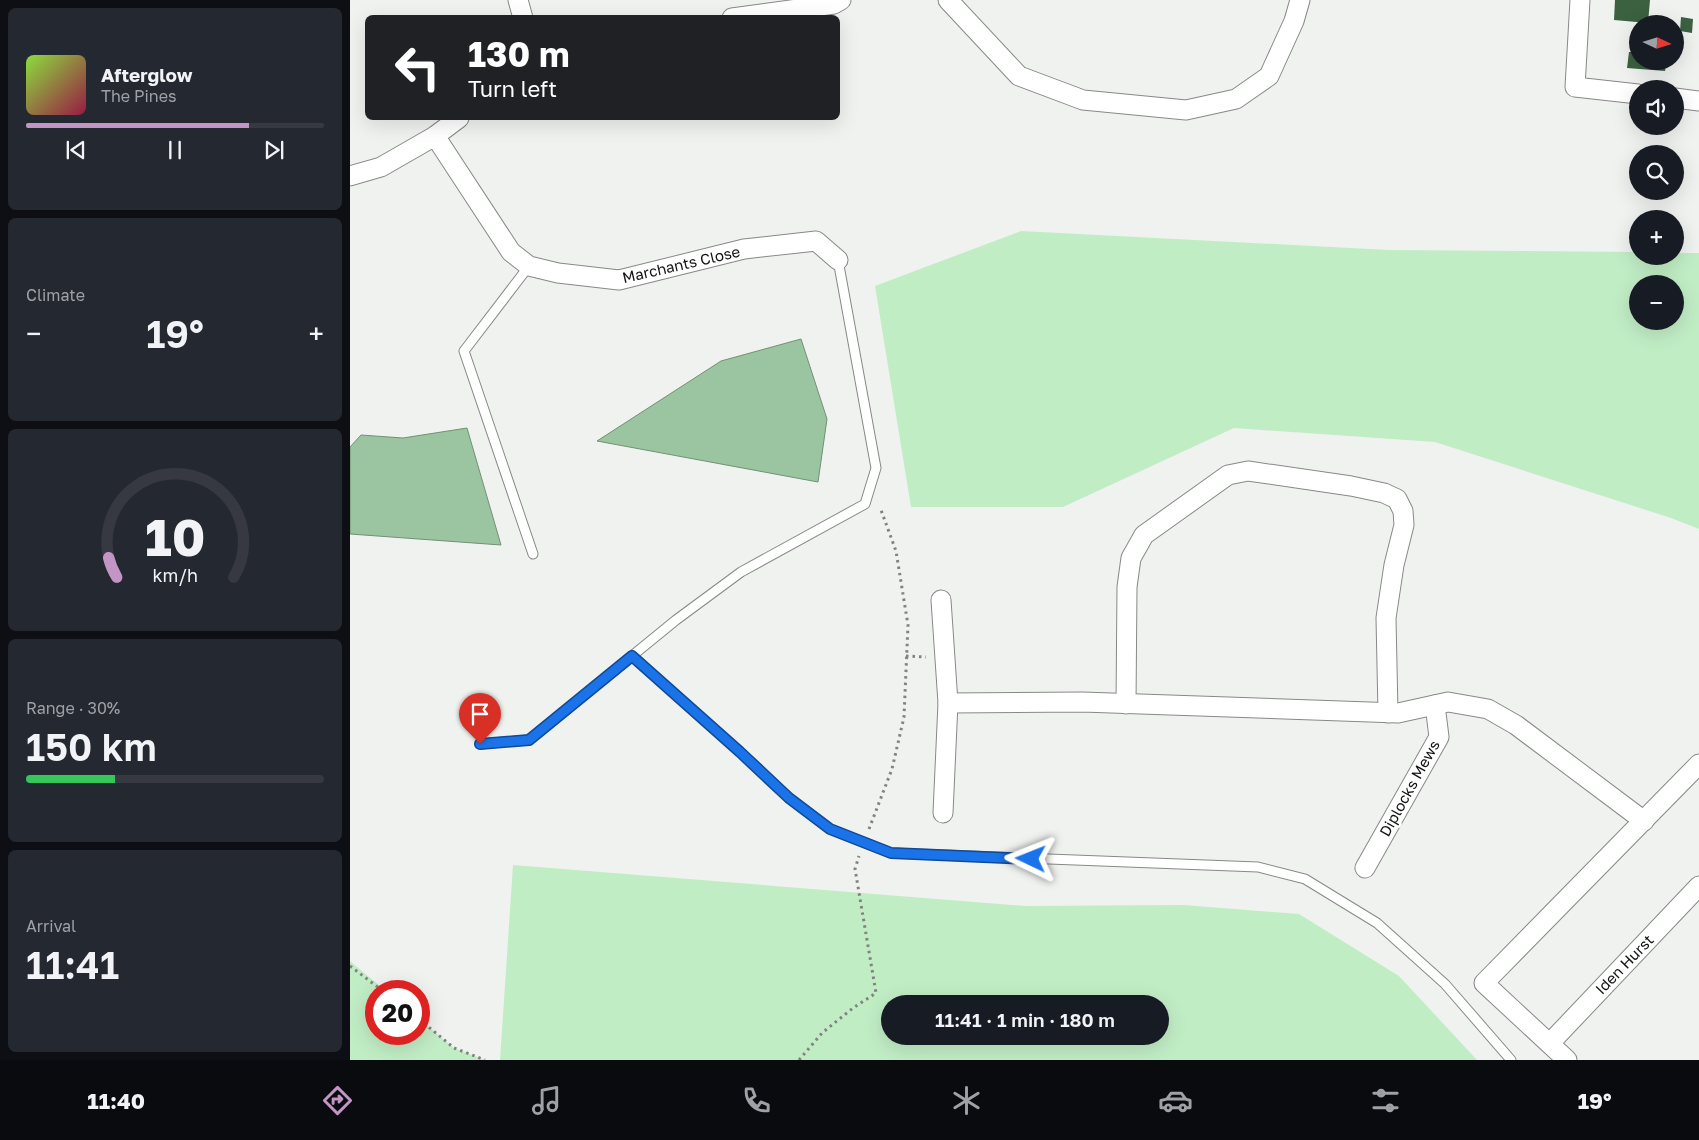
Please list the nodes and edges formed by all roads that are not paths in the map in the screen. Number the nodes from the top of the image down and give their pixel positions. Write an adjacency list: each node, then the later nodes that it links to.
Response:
1 (518, 0): 6 (street)
2 (841, 0): 7 (street)
3 (948, 0): 4 (street)
4 (1300, 0)
5 (1580, 0): 8 (street)
6 (522, 15)
7 (754, 15)
8 (1629, 93)
9 (1684, 99): 10 (street)
10 (1699, 101)
11 (456, 120): 12 (street)
12 (434, 136): 13 (street); 15 (street, Marchants Close)
13 (350, 176)
14 (838, 260): 15 (street, Marchants Close); 18 (lane)
15 (529, 266): 16 (lane)
16 (533, 554)
17 (940, 600): 19 (street)
18 (632, 656): 23 (lane); 30 (lane)
19 (948, 703): 20 (street); 25 (street)
20 (1126, 704): 22 (street); 22 (street)
21 (1435, 705): 22 (street); 26 (street); 27 (street, Diplocks Mews)
22 (1388, 713)
23 (480, 744)
24 (1699, 764): 26 (street)
25 (943, 813)
26 (1644, 821): 29 (street)
27 (1365, 868)
28 (1699, 886): 29 (street, Iden Hurst)
29 (1550, 1043): 31 (street)
30 (1511, 1060)
31 (1568, 1060)

